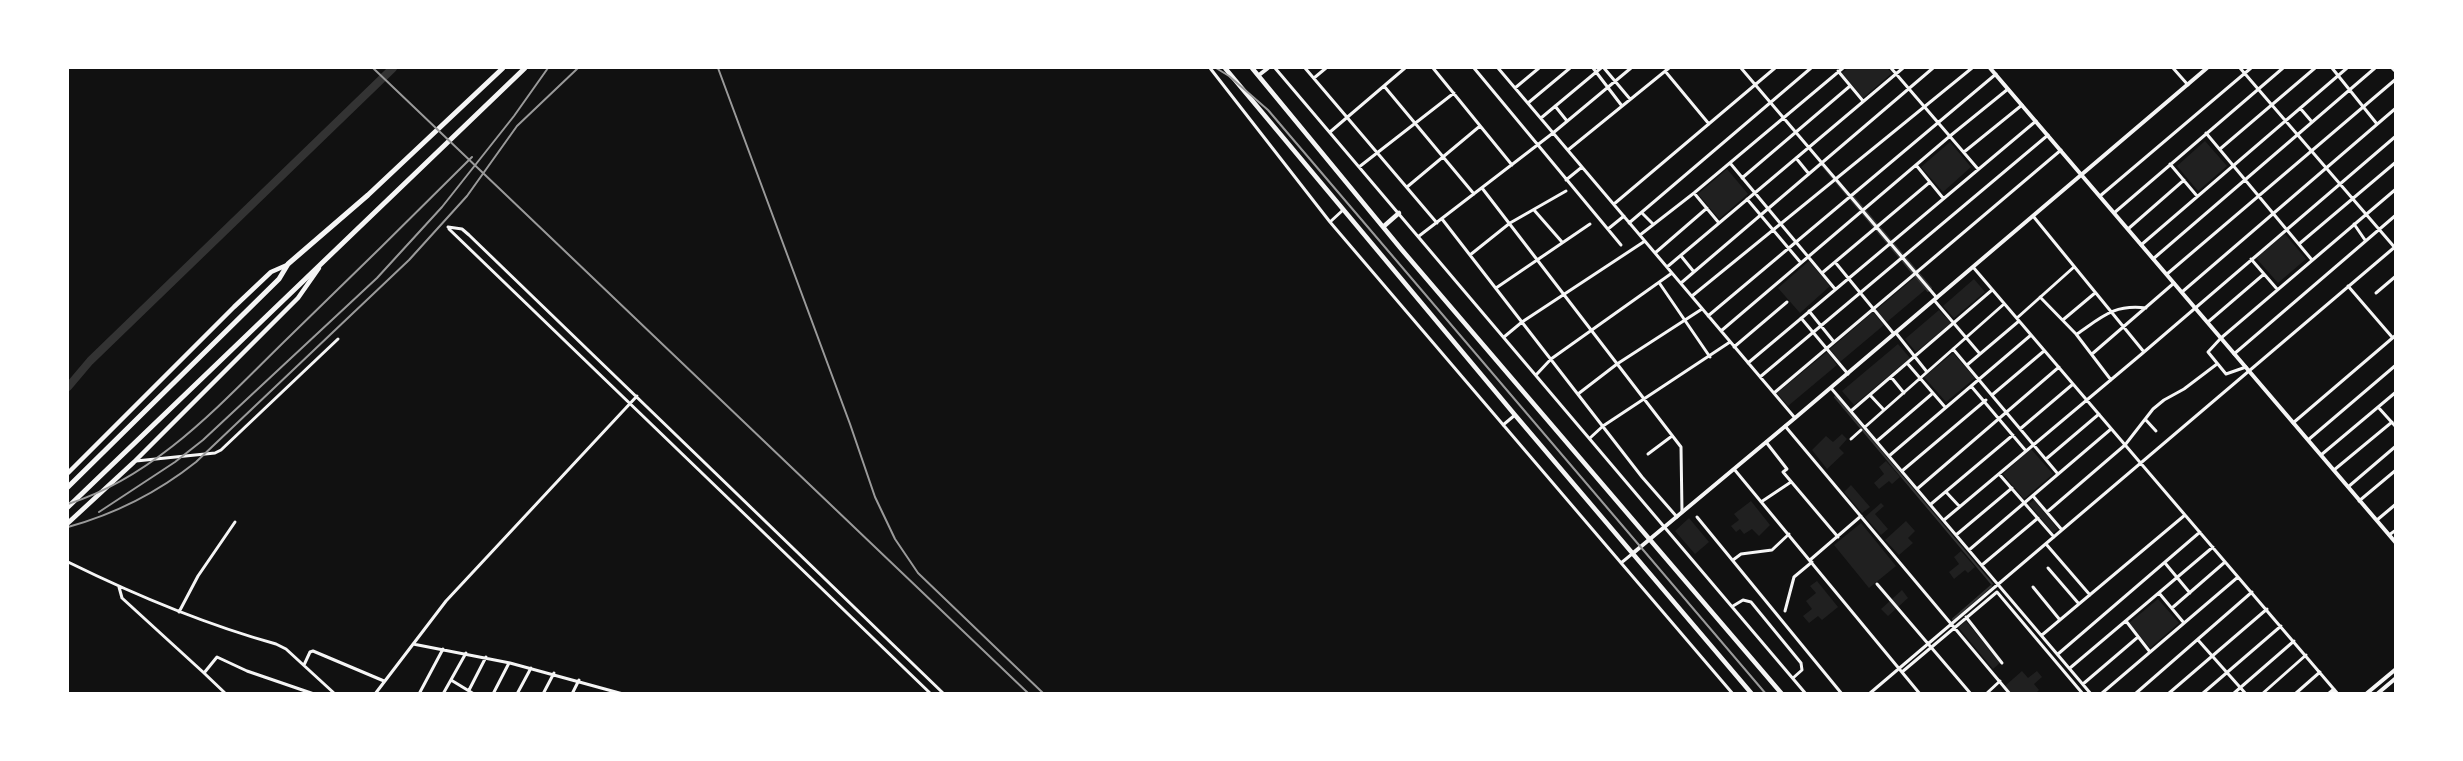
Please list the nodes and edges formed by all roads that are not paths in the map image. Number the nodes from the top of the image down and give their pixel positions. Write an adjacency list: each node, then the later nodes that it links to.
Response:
1 (503, 68): 198 (highway)
2 (525, 68): 191 (highway)
3 (1210, 68): 158 (street)
4 (1225, 68): 145 (main road)
5 (1252, 68): 50 (main road)
6 (1268, 68): 50 (street)
7 (1275, 68): 90 (street)
8 (1305, 68): 52 (street)
9 (1326, 68): 52 (street)
10 (1405, 68): 57 (street)
11 (1433, 68): 65 (street)
12 (1474, 68): 98 (street)
13 (1498, 68): 43 (street)
14 (1507, 68): 43 (street)
15 (1539, 68): 60 (street)
16 (1570, 68): 69 (street)
17 (1593, 68): 44 (street)
18 (1603, 68): 44 (street); 54 (street)
19 (1632, 68): 54 (street)
20 (1669, 68): 41 (street)
21 (1741, 68): 55 (street)
22 (1776, 68): 55 (street)
23 (1811, 68): 68 (street)
24 (1843, 68): 42 (street)
25 (1891, 68): 46 (street)
26 (1903, 68): 46 (street)
27 (1933, 68): 61 (street)
28 (1972, 68): 75 (street)
29 (1990, 68): 48 (street)
30 (2173, 68): 56 (street)
31 (2207, 68): 56 (street)
32 (2240, 68): 47 (street)
33 (2252, 68): 47 (street)
34 (2271, 68): 49 (street)
35 (2283, 68): 49 (street)
36 (2315, 68): 71 (street)
37 (2332, 68): 51 (street)
38 (2347, 68): 51 (street)
39 (2375, 68): 64 (street)
40 (2392, 68): 45 (street)
41 (1665, 71): 66 (street); 87 (street)
42 (1838, 71): 58 (street); 80 (street)
43 (1502, 72): 60 (street)
44 (1596, 72): 59 (street); 72 (street)
45 (2396, 72)
46 (1896, 73): 61 (street); 67 (street)
47 (2245, 73): 63 (street); 136 (street)
48 (1996, 74): 62 (street); 84 (street)
49 (2276, 74): 63 (street)
50 (1259, 75): 167 (main road)
51 (2339, 75): 64 (street); 76 (street)
52 (1313, 78): 78 (street)
53 (2396, 79): 74 (street)
54 (1615, 81): 59 (street); 66 (street)
55 (1755, 84): 68 (street); 87 (street)
56 (2188, 85): 120 (street)
57 (1384, 86): 78 (street); 86 (street)
58 (1850, 86): 67 (street); 91 (street)
59 (1608, 87): 73 (street); 83 (street)
60 (1515, 88): 69 (street)
61 (1909, 88): 75 (street); 110 (street)
62 (2008, 89): 70 (street); 96 (street)
63 (2258, 89): 71 (street); 93 (street)
64 (2350, 89): 74 (street); 85 (street)
65 (1454, 93): 86 (street); 89 (street)
66 (1630, 99): 73 (street)
67 (1863, 101): 99 (street)
68 (1770, 102): 80 (street); 148 (street)
69 (1527, 103): 79 (street)
70 (2022, 105): 81 (street); 105 (street)
71 (2271, 105): 82 (street); 100 (street)
72 (1555, 106): 79 (street); 83 (street)
73 (1622, 106): 102 (street)
74 (2363, 106): 88 (street); 103 (street)
75 (1924, 107): 84 (street); 122 (street)
76 (2300, 108): 82 (street); 85 (street)
77 (2396, 108): 88 (street)
78 (1345, 118): 90 (street); 104 (street)
79 (1541, 118): 92 (street)
80 (1784, 118): 91 (street); 109 (street)
81 (2036, 121): 94 (street); 118 (street)
82 (2285, 121): 95 (street); 114 (street)
83 (1567, 122): 92 (street)
84 (1938, 122): 96 (street); 135 (street)
85 (2312, 122): 95 (street)
86 (1415, 123): 104 (street); 106 (street)
87 (1709, 124): 142 (street)
88 (2377, 124): 117 (street)
89 (1480, 126): 106 (street); 112 (street)
90 (1330, 132): 115 (street)
91 (1796, 132): 99 (street); 121 (street)
92 (1553, 133): 98 (street); 102 (street)
93 (2206, 133): 100 (street); 111 (street)
94 (2048, 135): 101 (street); 190 (street)
95 (2297, 135): 103 (street); 123 (street)
96 (1950, 136): 105 (street); 113 (street)
97 (2395, 137): 127 (street)
98 (1537, 145): 112 (street); 124 (street)
99 (1809, 147): 107 (street); 110 (street)
100 (2220, 149): 114 (street)
101 (2061, 150): 120 (street); 205 (street)
102 (1568, 151): 116 (street)
103 (2311, 151): 117 (street); 138 (street)
104 (1377, 153): 115 (street); 128 (street)
105 (1964, 153): 118 (street)
106 (1443, 156): 128 (street); 133 (street)
107 (1796, 158): 119 (street); 134 (street)
108 (2396, 162): 141 (street)
109 (1730, 163): 121 (street); 132 (street)
110 (1822, 163): 119 (street); 122 (street)
111 (2170, 164): 125 (street); 150 (street)
112 (1512, 165): 129 (street)
113 (1916, 165): 126 (street); 147 (street)
114 (2234, 165): 123 (street); 137 (street)
115 (1359, 167): 149 (street)
116 (1582, 167): 124 (street); 142 (street)
117 (2326, 168): 127 (street); 151 (street)
118 (1978, 169): 139 (street)
119 (1809, 174): 144 (street)
120 (2082, 175): 136 (street); 156 (street)
121 (1742, 178): 134 (street)
122 (1836, 179): 135 (street); 164 (street)
123 (2245, 179): 138 (street); 192 (street)
124 (1566, 180): 169 (street)
125 (2184, 180): 137 (street); 170 (street)
126 (1930, 182): 139 (street); 168 (street)
127 (2339, 184): 141 (street); 171 (street)
128 (1407, 187): 159 (street)
129 (1482, 188): 133 (street); 162 (street)
130 (2396, 189): 152 (street)
131 (1566, 191): 146 (street)
132 (1694, 193): 143 (street); 166 (street)
133 (1474, 194): 157 (street)
134 (1754, 194): 140 (street); 144 (street)
135 (1850, 196): 147 (street); 178 (street)
136 (2100, 196): 150 (street)
137 (2197, 196): 181 (street)
138 (2260, 196): 151 (street); 206 (street)
139 (1943, 198): 180 (street)
140 (1747, 199): 154 (street); 161 (street)
141 (2352, 199): 152 (street); 182 (street)
142 (1614, 204): 155 (street)
143 (1707, 208): 161 (street); 186 (street)
144 (1768, 209): 154 (street); 164 (street)
145 (1343, 210): 158 (street); 305 (main road)
146 (1534, 210): 162 (street); 179 (street)
147 (1863, 211): 168 (street); 189 (street)
148 (1642, 212): 160 (street); 166 (street)
149 (1399, 213): 167 (main road); 175 (street)
150 (2114, 213): 170 (street)
151 (2274, 214): 171 (street); 218 (street)
152 (2366, 214): 165 (street); 172 (street)
153 (2396, 214): 172 (street)
154 (1761, 215): 173 (street); 202 (street)
155 (1624, 216): 160 (street); 169 (street)
156 (2033, 216): 200 (street); 201 (street)
157 (1442, 219): 159 (street); 187 (street)
158 (1330, 222): 311 (street)
159 (1437, 223): 175 (street)
160 (1629, 223): 174 (street)
161 (1719, 223): 188 (street)
162 (1510, 224): 187 (street); 194 (street)
163 (1590, 224): 179 (street)
164 (1781, 224): 173 (street); 178 (street)
165 (2354, 224): 177 (street); 195 (street)
166 (1653, 225): 174 (street)
167 (1383, 227): 377 (main road)
168 (1876, 227): 180 (street); 196 (street)
169 (1608, 229): 183 (street)
170 (2128, 229): 181 (street)
171 (2286, 229): 182 (street); 193 (street)
172 (2378, 229): 177 (street); 184 (street)
173 (1773, 230): 185 (street); 223 (street)
174 (1640, 235): 176 (street)
175 (1419, 237): 251 (street)
176 (1645, 241): 186 (street); 222 (street)
177 (2365, 241): 264 (street)
178 (1796, 242): 185 (street); 189 (street)
179 (1562, 243): 194 (street)
180 (1890, 243): 190 (street); 209 (street)
181 (2141, 244): 192 (street)
182 (2299, 244): 195 (street)
183 (1621, 245)
184 (2395, 247): 213 (street)
185 (1788, 248): 197 (street); 234 (street)
186 (1655, 253): 199 (street)
187 (1470, 255): 214 (street)
188 (1681, 256): 199 (street); 202 (street)
189 (1808, 257): 197 (street); 204 (street)
190 (1902, 257): 205 (street); 219 (street)
191 (325, 259): 334 (main road); 355 (highway)
192 (2153, 259): 206 (street)
193 (2251, 259): 207 (street); 229 (street)
194 (1537, 260): 214 (street); 222 (street)
195 (2312, 260): 216 (street)
196 (1835, 262): 204 (street); 209 (street)
197 (1801, 263): 245 (street)
198 (288, 264): 340 (main road); 344 (highway)
199 (1667, 267): 203 (street)
200 (1972, 267): 217 (street); 225 (street)
201 (2074, 267): 220 (street); 224 (street)
202 (1694, 272): 210 (street)
203 (1672, 273): 210 (street); 212 (street)
204 (1822, 273): 215 (street)
205 (1915, 273): 225 (street); 231 (street)
206 (2167, 274): 211 (street)
207 (2264, 274): 216 (street); 240 (street)
208 (2396, 276): 221 (street)
209 (1848, 278): 215 (street); 219 (street)
210 (1681, 283): 223 (street)
211 (2174, 283): 218 (street); 228 (street)
212 (1660, 284): 237 (street); 244 (street)
213 (2348, 286): 250 (street); 275 (street)
214 (1496, 288): 239 (street)
215 (1835, 289): 232 (street)
216 (2277, 289): 253 (street)
217 (1992, 290): 227 (street); 241 (street)
218 (2182, 292): 229 (street)
219 (1860, 293): 231 (street); 242 (street)
220 (2095, 293): 233 (street); 236 (street)
221 (2376, 293)
222 (1564, 294): 239 (street); 244 (street)
223 (1692, 297): 230 (street)
224 (2040, 297): 236 (street); 238 (street)
225 (1935, 299): 241 (street); 247 (street)
226 (1787, 302): 257 (street)
227 (2004, 304): 238 (street); 252 (street)
228 (2146, 308): 233 (street); 243 (street)
229 (2195, 308): 240 (street); 261 (street)
230 (1702, 309): 234 (street); 237 (street)
231 (1873, 309): 247 (street); 256 (street)
232 (1809, 311): 235 (street); 242 (street)
233 (2110, 311): 243 (street); 248 (street)
234 (1708, 316): 245 (street)
235 (1801, 318): 246 (street); 268 (street)
236 (2063, 319): 248 (street)
237 (1686, 320): 265 (street); 270 (street)
238 (2018, 320): 249 (street); 262 (street)
239 (1522, 322): 251 (street); 267 (street)
240 (2208, 322): 253 (street)
241 (1954, 323): 252 (street); 266 (street)
242 (1821, 325): 246 (street); 256 (street)
243 (2124, 326): 261 (street); 263 (street)
244 (1592, 331): 267 (street); 270 (street)
245 (1721, 331): 255 (street)
246 (1813, 332): 258 (street); 279 (street)
247 (1895, 333): 266 (street); 277 (street)
248 (2076, 334): 263 (street)
249 (2031, 335): 260 (street); 282 (street)
250 (2394, 336): 310 (street)
251 (1504, 337): 278 (street)
252 (1966, 338): 259 (street); 262 (street)
253 (2221, 338): 264 (street); 271 (street)
254 (338, 339): 334 (street)
255 (1730, 342): 257 (street); 265 (street)
256 (1834, 342): 258 (street)
257 (1734, 347): 268 (street)
258 (1826, 348): 277 (street); 289 (street)
259 (1953, 349): 272 (street); 276 (street)
260 (2044, 350): 274 (street); 294 (street)
261 (2144, 352): 283 (street)
262 (1980, 354): 272 (street)
263 (2092, 354): 283 (street)
264 (2234, 354): 275 (street)
265 (1710, 357): 295 (street)
266 (1914, 357): 269 (street); 276 (street)
267 (1551, 359): 278 (street); 288 (street)
268 (1748, 363): 279 (street)
269 (1907, 363): 280 (street); 281 (street)
270 (1617, 364): 288 (street); 295 (street)
271 (2217, 364): 275 (street); 308 (street)
272 (1966, 365): 282 (street)
273 (2396, 365): 323 (street)
274 (2059, 367): 284 (street); 303 (street)
275 (2247, 369): 310 (street); 335 (street)
276 (1927, 372): 281 (street)
277 (1848, 374): 286 (street)
278 (1536, 375): 321 (street)
279 (1760, 377): 289 (street)
280 (1891, 377): 290 (street); 292 (street)
281 (1920, 379): 290 (street); 291 (street)
282 (1978, 380): 285 (street); 294 (street)
283 (2111, 380): 297 (street)
284 (2073, 384): 297 (street); 316 (street)
285 (1971, 386): 296 (street); 299 (street)
286 (1831, 388): 302 (street); 306 (street)
287 (2396, 392): 300 (street)
288 (1578, 393): 312 (street)
289 (1774, 393): 306 (street)
290 (1904, 393): 301 (street)
291 (1933, 393): 299 (street); 324 (street)
292 (1870, 395): 301 (street); 302 (street)
293 (637, 396): 298 (street); 298 (street); 465 (street)
294 (1991, 396): 303 (street)
295 (1643, 398): 312 (street); 320 (street)
296 (1985, 400): 307 (street); 339 (street)
297 (2086, 400): 304 (street); 326 (street)
298 (631, 403): 419 (street); 464 (street)
299 (1945, 407): 332 (street)
300 (2378, 407): 309 (street); 331 (street)
301 (1884, 410): 315 (street)
302 (1851, 411): 315 (street)
303 (2006, 412): 307 (street); 316 (street)
304 (2099, 414): 317 (street); 333 (street)
305 (1515, 415): 311 (street); 382 (main road)
306 (1795, 418): 313 (street)
307 (1999, 419): 319 (street); 347 (street)
308 (2145, 419): 318 (street); 327 (street)
309 (2392, 422): 314 (street); 337 (street)
310 (2293, 423): 323 (street)
311 (1503, 425): 387 (street)
312 (1603, 426): 321 (street); 361 (street)
313 (1785, 426): 325 (street); 360 (street)
314 (2396, 427)
315 (1863, 429): 322 (street); 324 (street)
316 (2020, 429): 326 (street)
317 (2111, 429): 327 (street); 342 (street)
318 (2156, 431)
319 (2013, 435): 329 (street); 348 (street)
320 (1672, 436): 330 (street); 357 (street)
321 (1590, 438): 368 (street)
322 (1851, 439)
323 (2308, 440): 331 (street)
324 (1877, 441): 332 (street)
325 (1766, 442): 336 (street); 343 (street)
326 (2034, 445): 329 (street); 333 (street)
327 (2126, 445): 335 (street); 358 (street)
328 (2396, 446): 345 (street)
329 (2026, 451): 341 (street)
330 (1648, 454)
331 (2321, 455): 337 (street)
332 (1889, 456): 339 (street)
333 (2046, 459): 342 (street)
334 (134, 462): 367 (main road)
335 (2141, 463): 359 (street); 369 (street)
336 (1734, 469): 351 (street); 357 (street)
337 (2334, 470): 345 (street)
338 (2396, 470): 350 (street)
339 (1902, 471): 347 (street)
340 (68, 472)
341 (2000, 474): 346 (street); 356 (street)
342 (2058, 474): 349 (street)
343 (1791, 482): 351 (street); 375 (street)
344 (68, 487)
345 (2348, 487): 350 (street)
346 (2012, 488): 352 (street); 373 (street)
347 (1917, 489): 353 (street)
348 (1946, 492): 353 (street); 356 (street)
349 (2033, 496): 352 (street); 358 (street)
350 (2359, 501): 365 (street)
351 (1761, 502): 372 (street)
352 (2025, 503): 363 (street); 381 (street)
353 (1930, 504): 364 (street)
354 (2396, 504): 365 (street)
355 (68, 507)
356 (1960, 507): 364 (street)
357 (1682, 512): 361 (street)
358 (2047, 512): 369 (street)
359 (2185, 515): 371 (street); 400 (street)
360 (1862, 516): 375 (street); 413 (street)
361 (1677, 517): 368 (street)
362 (1697, 518): 383 (street)
363 (2038, 518): 376 (street); 389 (street)
364 (1944, 520): 373 (street)
365 (2376, 521): 374 (street)
366 (235, 522): 406 (street)
367 (68, 523)
368 (1665, 526): 377 (street); 402 (street)
369 (2062, 530): 376 (street)
370 (2396, 530): 374 (street)
371 (2200, 532): 380 (street); 388 (street)
372 (1788, 534): 383 (street); 384 (street)
373 (1956, 535): 381 (street)
374 (2389, 535): 378 (street)
375 (1838, 537): 384 (street)
376 (2054, 537): 379 (street)
377 (1650, 539): 382 (street); 468 (main road)
378 (2396, 543)
379 (2046, 544): 394 (street); 400 (street)
380 (2213, 547): 386 (street); 391 (street)
381 (1970, 550): 389 (street)
382 (1632, 554): 387 (street); 467 (main road)
383 (1732, 561): 470 (street)
384 (1811, 561): 405 (street); 434 (street)
385 (68, 562): 395 (street)
386 (2226, 562): 392 (street); 399 (street)
387 (1621, 563): 466 (street)
388 (2165, 563): 391 (street); 424 (street)
389 (1982, 565): 394 (street)
390 (2048, 568): 401 (street)
391 (2177, 577): 397 (street); 399 (street)
392 (2238, 578): 398 (street); 412 (street)
393 (1877, 584): 420 (street)
394 (1998, 584): 407 (street); 413 (street)
395 (119, 587): 406 (street); 437 (street)
396 (2032, 587): 410 (street)
397 (2159, 592): 403 (street); 411 (street)
398 (2252, 592): 404 (street); 417 (street)
399 (2190, 593): 403 (street)
400 (2090, 595): 401 (street)
401 (2079, 604): 410 (street)
402 (1733, 606): 439 (street); 439 (street)
403 (2172, 608): 412 (street)
404 (2266, 609): 414 (street); 426 (street)
405 (1785, 611)
406 (179, 612): 430 (street)
407 (2023, 613): 408 (street); 415 (street)
408 (2018, 617): 409 (street); 476 (street)
409 (1966, 618): 413 (street); 429 (street)
410 (2060, 620): 415 (street)
411 (2126, 621): 416 (street); 432 (street)
412 (2184, 623): 422 (street)
413 (1953, 625): 420 (street); 444 (street)
414 (2281, 626): 418 (street); 435 (street)
415 (2042, 635): 424 (street)
416 (2138, 637): 422 (street); 445 (street)
417 (2198, 640): 426 (street); 479 (street)
418 (2294, 641): 425 (street); 446 (street)
419 (413, 644): 421 (street); 443 (street)
420 (1930, 646): 434 (street); 473 (street)
421 (443, 649): 423 (street); 456 (street)
422 (2150, 652): 478 (street)
423 (465, 653): 427 (street); 441 (street)
424 (2058, 654): 432 (street)
425 (2306, 655): 436 (street); 451 (street)
426 (2212, 656): 435 (street); 480 (street)
427 (486, 657): 428 (street); 450 (street)
428 (510, 663): 431 (street); 459 (street)
429 (2002, 663)
430 (304, 665): 443 (street); 449 (street)
431 (531, 668): 438 (street); 460 (street)
432 (2070, 669): 445 (street)
433 (2396, 669): 487 (street)
434 (1901, 670): 471 (street); 472 (street)
435 (2227, 672): 446 (street); 481 (street)
436 (2320, 672): 447 (street); 484 (street)
437 (204, 673): 452 (street); 453 (street)
438 (554, 673): 442 (street); 461 (street)
439 (1793, 678): 469 (street)
440 (2396, 678): 488 (street)
441 (451, 680): 450 (street); 457 (street)
442 (579, 680): 448 (street); 462 (street)
443 (384, 681): 455 (street)
444 (2000, 681): 474 (street); 475 (street)
445 (2083, 684): 477 (street)
446 (2241, 687): 482 (street); 483 (street)
447 (2334, 688): 485 (street); 486 (street)
448 (609, 691): 463 (street)
449 (330, 692): 454 (street)
450 (468, 692): 458 (street)
451 (2266, 692)
452 (226, 693)
453 (314, 693)
454 (335, 693)
455 (375, 693)
456 (418, 693)
457 (443, 693)
458 (474, 693)
459 (493, 693)
460 (517, 693)
461 (543, 693)
462 (572, 693)
463 (623, 693)
464 (932, 693)
465 (944, 693)
466 (1733, 693)
467 (1752, 693)
468 (1782, 693)
469 (1806, 693)
470 (1842, 693)
471 (1869, 693)
472 (1920, 693)
473 (1971, 693)
474 (1986, 693)
475 (2010, 693)
476 (2083, 693)
477 (2091, 693)
478 (2102, 693)
479 (2134, 693)
480 (2168, 693)
481 (2202, 693)
482 (2233, 693)
483 (2246, 693)
484 (2295, 693)
485 (2328, 693)
486 (2338, 693)
487 (2366, 693)
488 (2377, 693)

